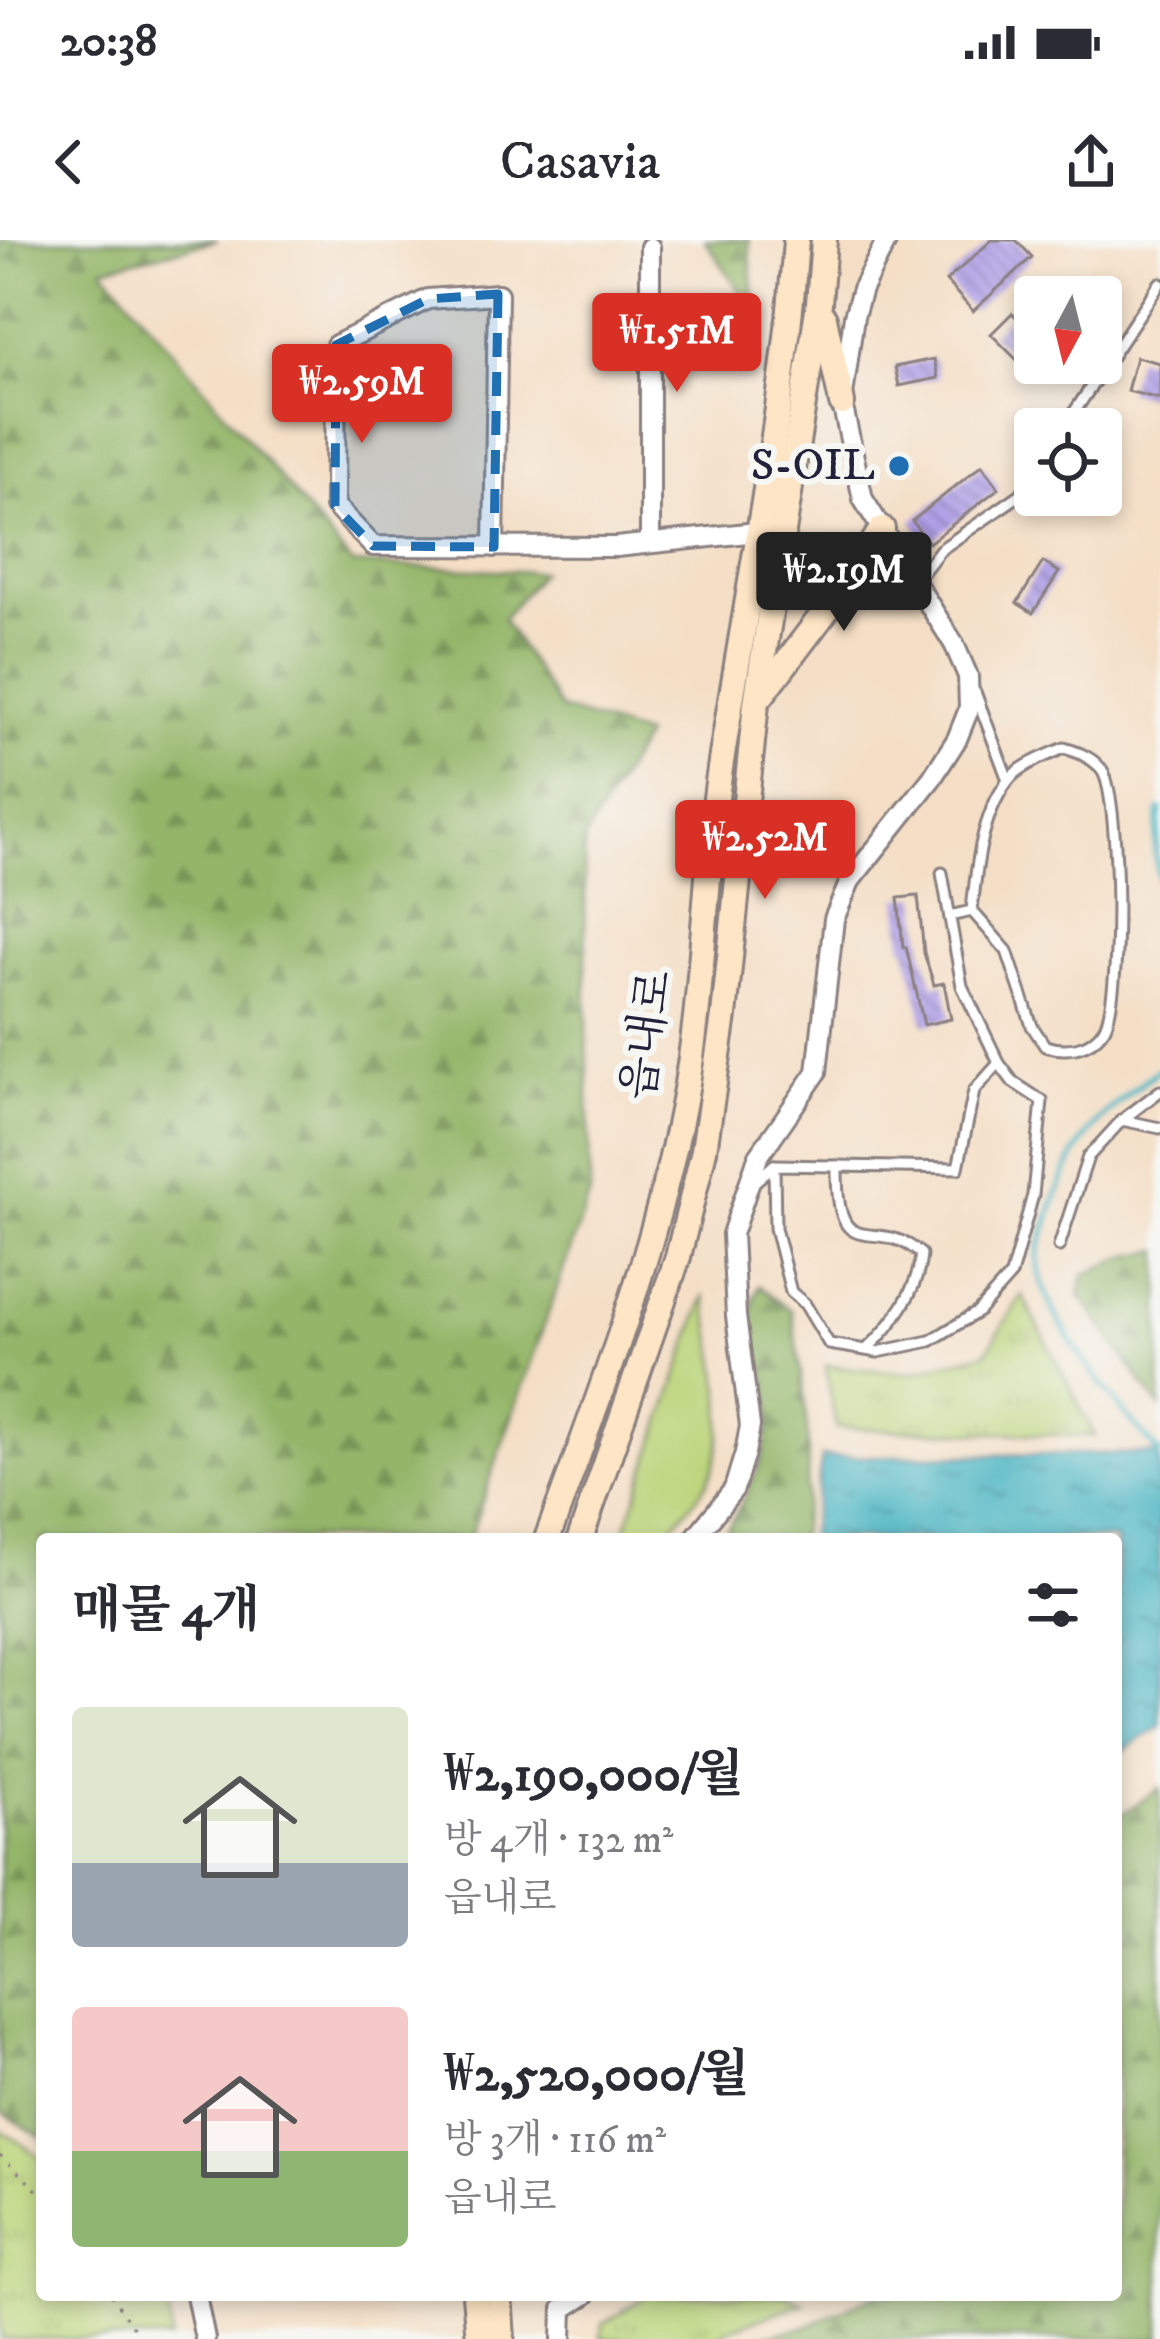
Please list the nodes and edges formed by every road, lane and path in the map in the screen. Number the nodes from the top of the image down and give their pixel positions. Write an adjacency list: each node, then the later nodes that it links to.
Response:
1 (796, 240): 11 (street, 읍내로)
2 (824, 240): 6 (street, 읍내로)
3 (887, 240): 7 (street)
4 (650, 247): 12 (street)
5 (1160, 283): 8 (lane)
6 (820, 294): 7 (street); 16 (street, 읍내로)
7 (842, 403): 10 (street)
8 (1078, 408)
9 (1014, 499): 14 (lane)
10 (882, 529): 14 (street); 16 (street)
11 (757, 532): 12 (street); 30 (street, 읍내로)
12 (650, 543): 13 (street)
13 (494, 547): 13 (street)
14 (916, 581): 15 (street)
15 (968, 676): 17 (lane); 27 (street)
16 (755, 703): 31 (street, 읍내로)
17 (1008, 780): 19 (lane); 19 (lane)
18 (943, 872): 20 (lane)
19 (972, 911): 20 (lane)
20 (950, 916): 21 (lane)
21 (999, 1063): 26 (lane); 29 (lane)
22 (1160, 1091): 23 (lane)
23 (1123, 1120): 24 (lane); 28 (lane)
24 (1160, 1128)
25 (774, 1165): 26 (lane); 27 (lane); 29 (lane)
26 (837, 1166): 29 (lane)
27 (744, 1191): 32 (street)
28 (1058, 1246)
29 (866, 1350)
30 (549, 1533)
31 (582, 1533)
32 (699, 1533)
33 (0, 2155): 34 (path)
34 (36, 2189)
35 (115, 2301): 40 (path)
36 (197, 2301): 41 (street)
37 (476, 2301): 42 (street)
38 (499, 2301): 43 (street)
39 (576, 2301): 44 (street)
40 (135, 2339)
41 (205, 2339)
42 (479, 2339)
43 (502, 2339)
44 (562, 2339)

